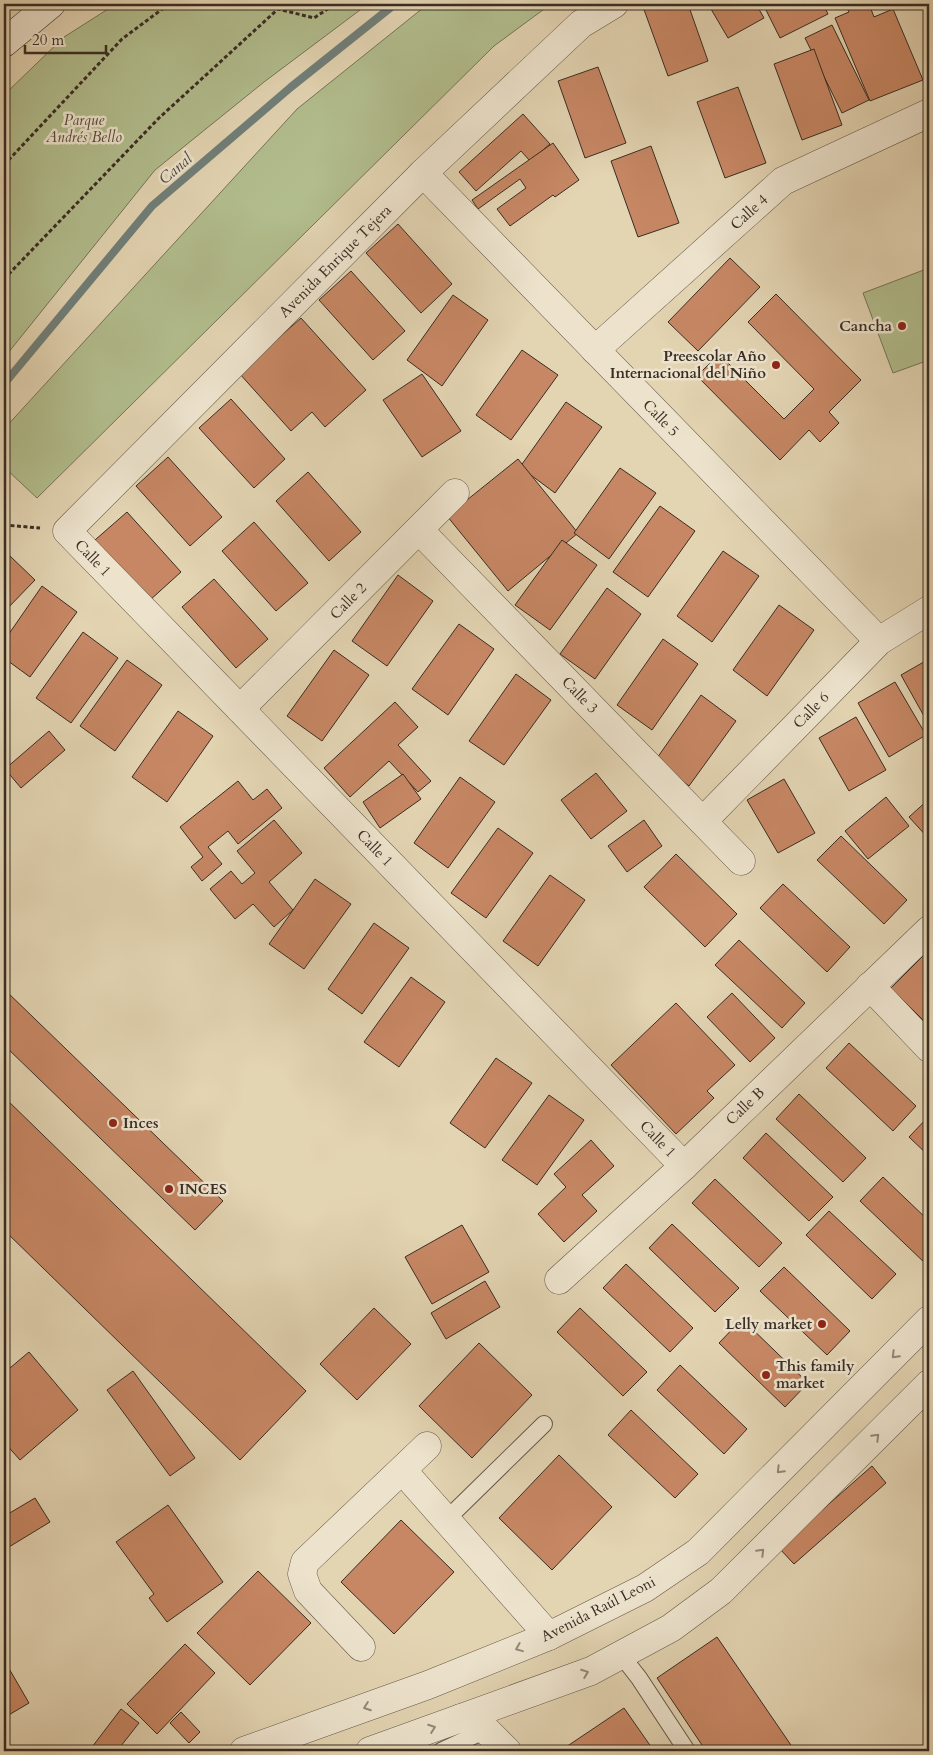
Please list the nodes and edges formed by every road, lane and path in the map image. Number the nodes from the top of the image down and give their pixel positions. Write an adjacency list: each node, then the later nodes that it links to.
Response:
1 (51, 4): 5 (street)
2 (170, 4): 7 (path)
3 (336, 4): 9 (path)
4 (614, 4): 8 (street, Avenida Enrique Tejera)
5 (4, 43)
6 (929, 113): 10 (street, Calle 4)
7 (4, 165)
8 (423, 173): 10 (street, Calle 5); 14 (street, Avenida Enrique Tejera)
9 (4, 279)
10 (595, 350): 16 (street, Calle 5)
11 (455, 493): 13 (street, Calle 2)
12 (4, 525): 14 (path)
13 (419, 530): 17 (street, Calle 2); 18 (street, Calle 3)
14 (67, 531): 17 (street, Calle 1)
15 (929, 610): 16 (street, Calle 6)
16 (879, 641): 18 (street, Calle 6)
17 (240, 709): 23 (street, Calle 1)
18 (703, 821): 19 (street, Calle 3)
19 (741, 861)
20 (929, 930): 21 (street, Calle B)
21 (870, 986): 22 (street); 23 (street, Calle B)
22 (929, 1048)
23 (684, 1166): 24 (street, Calle B)
24 (559, 1280)
25 (929, 1320): 31 (street, Avenida Raúl Leoni, one-way to 31)
26 (929, 1384): 32 (street, one-way to 26)
27 (544, 1424): 30 (lane)
28 (427, 1446): 29 (street)
29 (402, 1471): 30 (street); 34 (street)
30 (446, 1520): 33 (street)
31 (705, 1545): 32 (street); 33 (street, Avenida Raúl Leoni)
32 (734, 1578): 35 (street)
33 (549, 1636): 38 (street, Avenida Raúl Leoni, one-way to 38)
34 (361, 1648)
35 (621, 1655): 36 (street, one-way to 35); 42 (lane)
36 (461, 1718): 37 (street); 39 (street, one-way to 36)
37 (486, 1730): 40 (lane); 41 (street)
38 (244, 1751)
39 (370, 1751)
40 (441, 1751)
41 (507, 1751)
42 (687, 1751)

